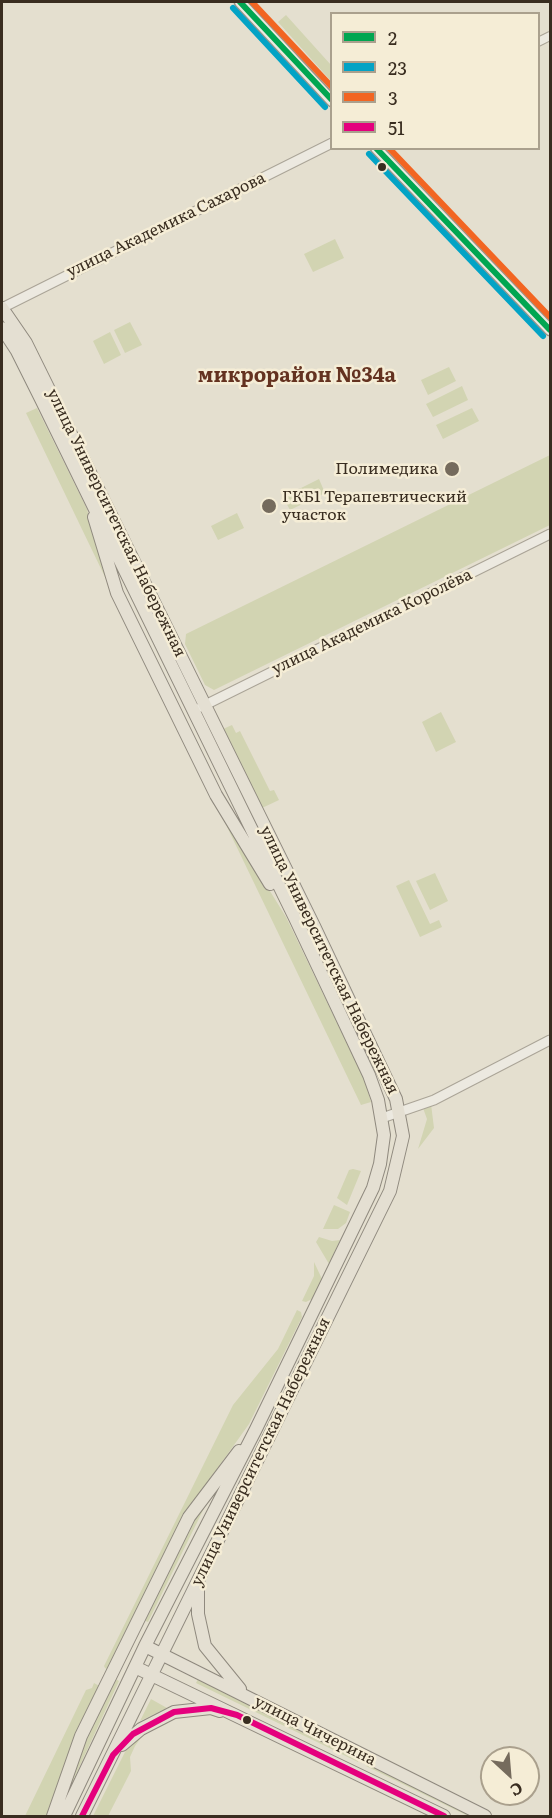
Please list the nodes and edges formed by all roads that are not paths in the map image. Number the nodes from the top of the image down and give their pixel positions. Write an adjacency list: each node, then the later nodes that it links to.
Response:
1 (240, 2): 2 (main road)
2 (330, 99)
3 (330, 144): 5 (street, улица Академика Сахарова)
4 (378, 150): 7 (main road)
5 (2, 308): 10 (main road, улица Университетская Набережная)
6 (2, 328): 8 (main road, улица Университетская Набережная)
7 (550, 330)
8 (86, 490): 10 (main road, улица Университетская Набережная); 11 (main road)
9 (550, 534): 10 (street, улица Академика Королёва)
10 (200, 708): 11 (main road, улица Университетская Набережная); 13 (main road, улица Университетская Набережная)
11 (295, 918): 14 (main road, улица Университетская Набережная)
12 (550, 1040): 13 (street)
13 (400, 1113): 14 (street); 16 (main road, улица Университетская Набережная)
14 (382, 1118): 15 (main road, улица Университетская Набережная)
15 (256, 1429): 17 (main road, улица Университетская Набережная); 24 (main road)
16 (199, 1581): 18 (main road, улица Университетская Набережная); 21 (main road)
17 (145, 1646): 18 (main road, улица Чичерина); 19 (main road, улица Университетская Набережная)
18 (163, 1655): 20 (main road, улица Университетская Набережная); 21 (main road, улица Чичерина)
19 (135, 1667): 20 (main road, улица Чичерина); 25 (main road, улица Университетская Набережная)
20 (153, 1676): 22 (main road, улица Чичерина); 23 (main road, улица Университетская Набережная)
21 (245, 1695): 28 (main road, улица Чичерина)
22 (237, 1715): 23 (main road); 27 (main road, улица Чичерина)
23 (113, 1755): 26 (main road, улица Университетская Набережная)
24 (53, 1816)
25 (64, 1816)
26 (82, 1816)
27 (444, 1816)
28 (485, 1816)

